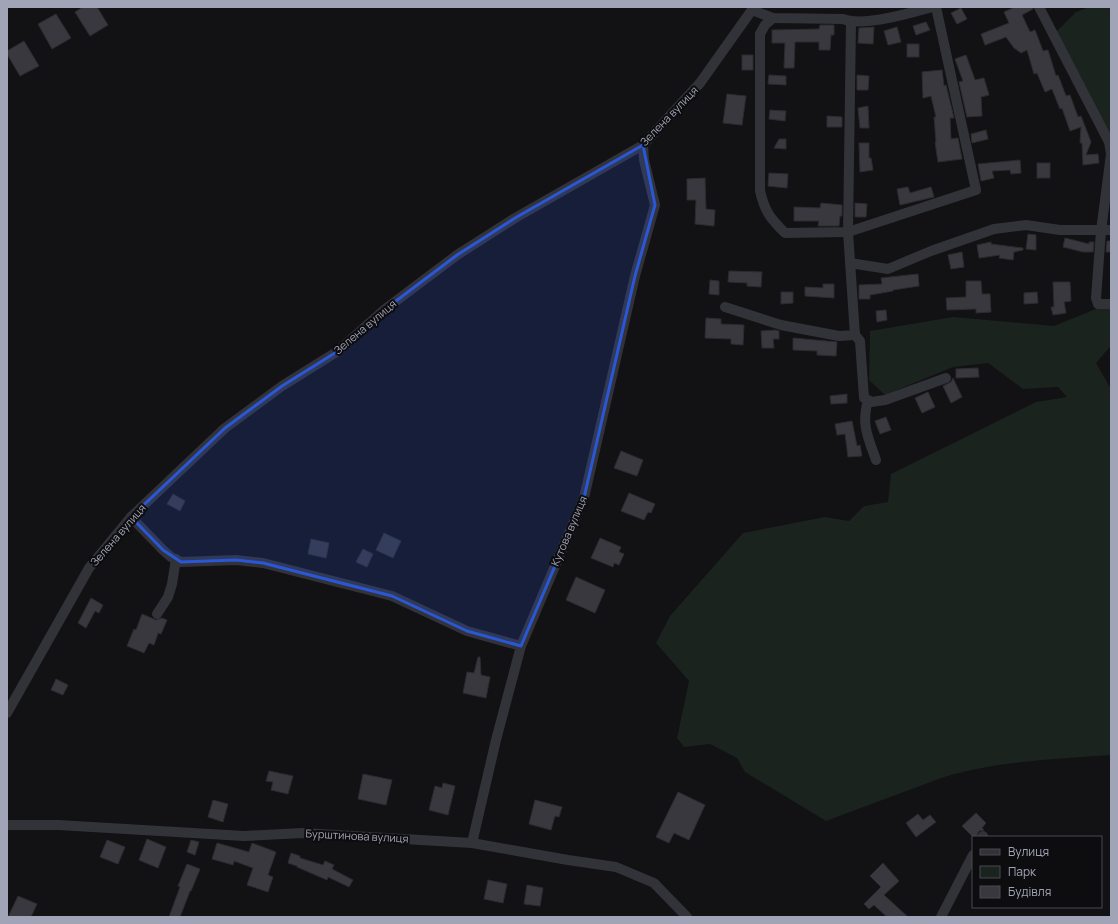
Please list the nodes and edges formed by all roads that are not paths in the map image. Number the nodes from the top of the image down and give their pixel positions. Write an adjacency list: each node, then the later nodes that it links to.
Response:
1 (932, 7): 6 (street)
2 (936, 7): 9 (street)
3 (1039, 7): 8 (street)
4 (753, 8): 5 (street); 7 (street, Зелена вулиця)
5 (773, 18): 6 (street); 9 (street)
6 (851, 22): 9 (street)
7 (643, 144): 17 (street, Зелена вулиця); 20 (street, Кутова вулиця)
8 (1106, 230): 10 (street); 11 (street)
9 (848, 232): 10 (street)
10 (850, 263): 13 (street)
11 (1111, 304)
12 (725, 307): 13 (street)
13 (855, 335): 15 (street)
14 (946, 378): 15 (street)
15 (868, 400): 16 (street)
16 (876, 460)
17 (131, 517): 18 (street); 21 (street, Зелена вулиця)
18 (176, 559): 19 (street); 20 (street)
19 (157, 614)
20 (520, 646): 23 (street, Кутова вулиця)
21 (7, 713)
22 (7, 824): 23 (street, Бурштинова вулиця)
23 (472, 843): 25 (street, Бурштинова вулиця)
24 (972, 857): 26 (street)
25 (687, 917)
26 (941, 917)

